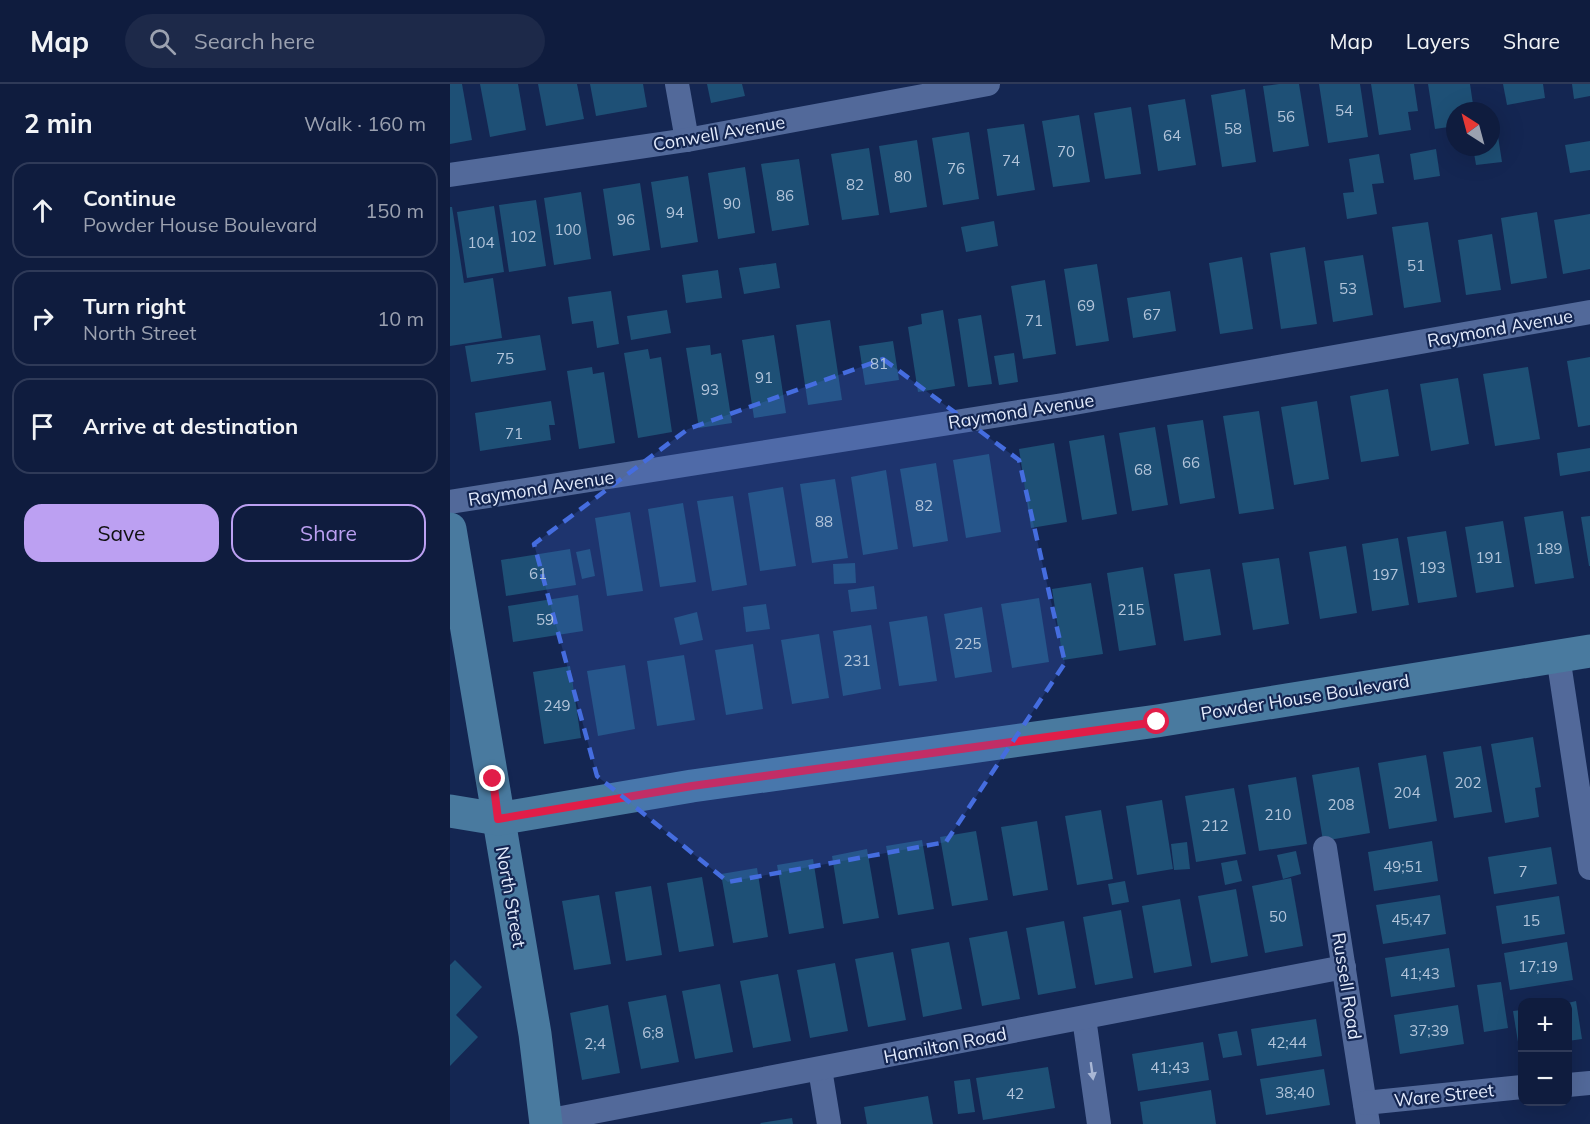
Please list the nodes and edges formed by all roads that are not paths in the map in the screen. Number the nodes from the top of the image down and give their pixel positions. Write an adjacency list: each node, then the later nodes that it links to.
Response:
1 (677, 84): 3 (street)
2 (988, 84): 3 (street, Conwell Avenue)
3 (687, 140): 4 (street, Conwell Avenue)
4 (450, 175)
5 (1590, 312): 6 (street, Raymond Avenue)
6 (450, 502)
7 (450, 529): 11 (main road, North Street)
8 (1590, 651): 9 (main road, Powder House Boulevard)
9 (1558, 656): 11 (main road, Powder House Boulevard); 13 (street)
10 (450, 811): 11 (main road, Powder House Boulevard)
11 (498, 819): 21 (main road, North Street)
12 (1325, 848): 14 (street, Russell Road)
13 (1590, 868)
14 (1344, 967): 15 (street, Hamilton Road); 20 (street, Russell Road)
15 (1084, 1018): 16 (street, Hamilton Road); 23 (street, one-way to 23)
16 (820, 1069): 21 (street, Hamilton Road); 22 (street)
17 (1590, 1083): 18 (street)
18 (1572, 1085)
19 (1518, 1088): 20 (street, Ware Street)
20 (1366, 1114)
21 (546, 1123)
22 (829, 1124)
23 (1100, 1124)

